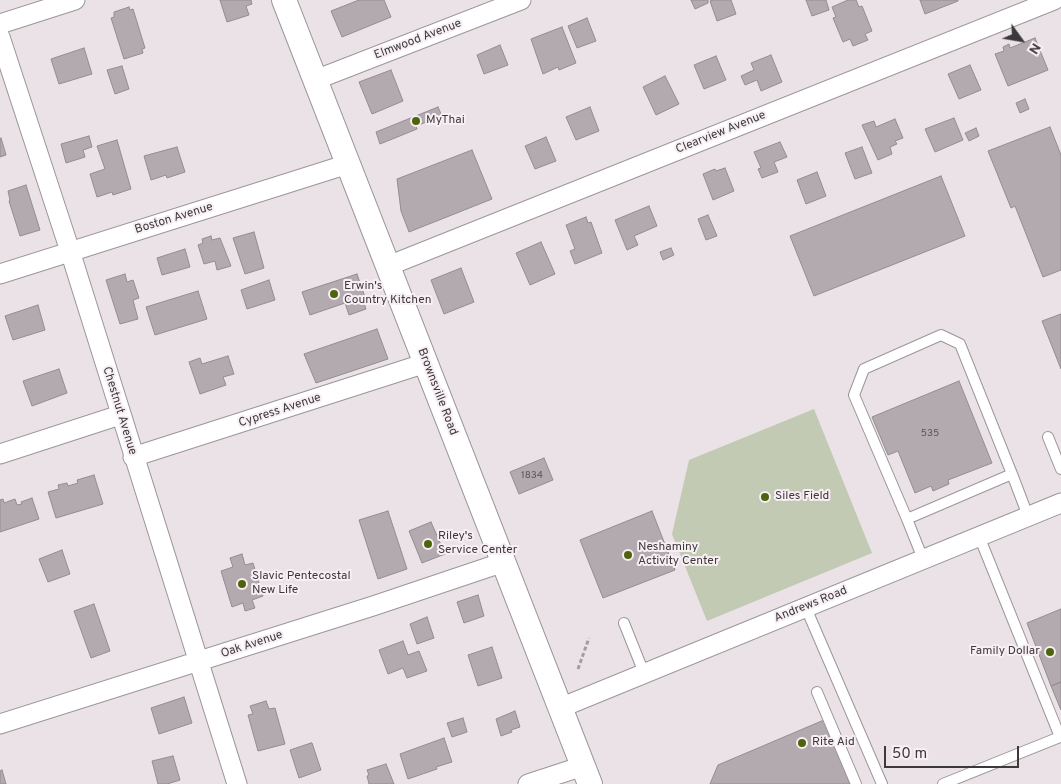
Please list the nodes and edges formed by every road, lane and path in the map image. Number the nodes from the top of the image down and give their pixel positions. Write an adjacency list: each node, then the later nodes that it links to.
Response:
1 (75, 0): 5 (street)
2 (284, 0): 7 (street, Brownsville Road)
3 (521, 0): 7 (street, Elmwood Avenue)
4 (1054, 0): 10 (street, Clearview Avenue)
5 (0, 24)
6 (0, 37): 9 (street, Chestnut Avenue)
7 (315, 80): 8 (street, Brownsville Road)
8 (348, 164): 9 (street, Boston Avenue); 10 (street, Brownsville Road)
9 (70, 252): 11 (street, Boston Avenue); 13 (street, Chestnut Avenue)
10 (388, 266): 12 (street, Brownsville Road)
11 (0, 274)
12 (426, 364): 16 (street, Cypress Avenue); 24 (street, Brownsville Road)
13 (120, 415): 15 (street); 16 (street, Chestnut Avenue)
14 (1048, 437): 17 (lane)
15 (0, 454)
16 (133, 457): 28 (street, Chestnut Avenue)
17 (1061, 469)
18 (1012, 474): 20 (lane); 21 (lane); 21 (lane)
19 (1061, 503): 20 (street, Andrews Road)
20 (1028, 516): 22 (street, Andrews Road)
21 (906, 519): 23 (lane)
22 (979, 536): 23 (street, Andrews Road); 39 (lane)
23 (923, 559): 25 (street, Andrews Road)
24 (504, 562): 28 (street, Oak Avenue); 32 (street, Brownsville Road)
25 (806, 608): 30 (street, Andrews Road); 38 (lane)
26 (624, 623): 30 (lane)
27 (589, 638): 29 (path)
28 (198, 662): 33 (street, Oak Avenue); 35 (street, Chestnut Avenue)
29 (578, 669)
30 (644, 674): 32 (street, Andrews Road)
31 (817, 692): 37 (lane)
32 (560, 708): 34 (street, Brownsville Road)
33 (0, 724)
34 (587, 775): 36 (street)
35 (237, 784)
36 (528, 784)
37 (856, 784)
38 (882, 784)
39 (943, 784)

